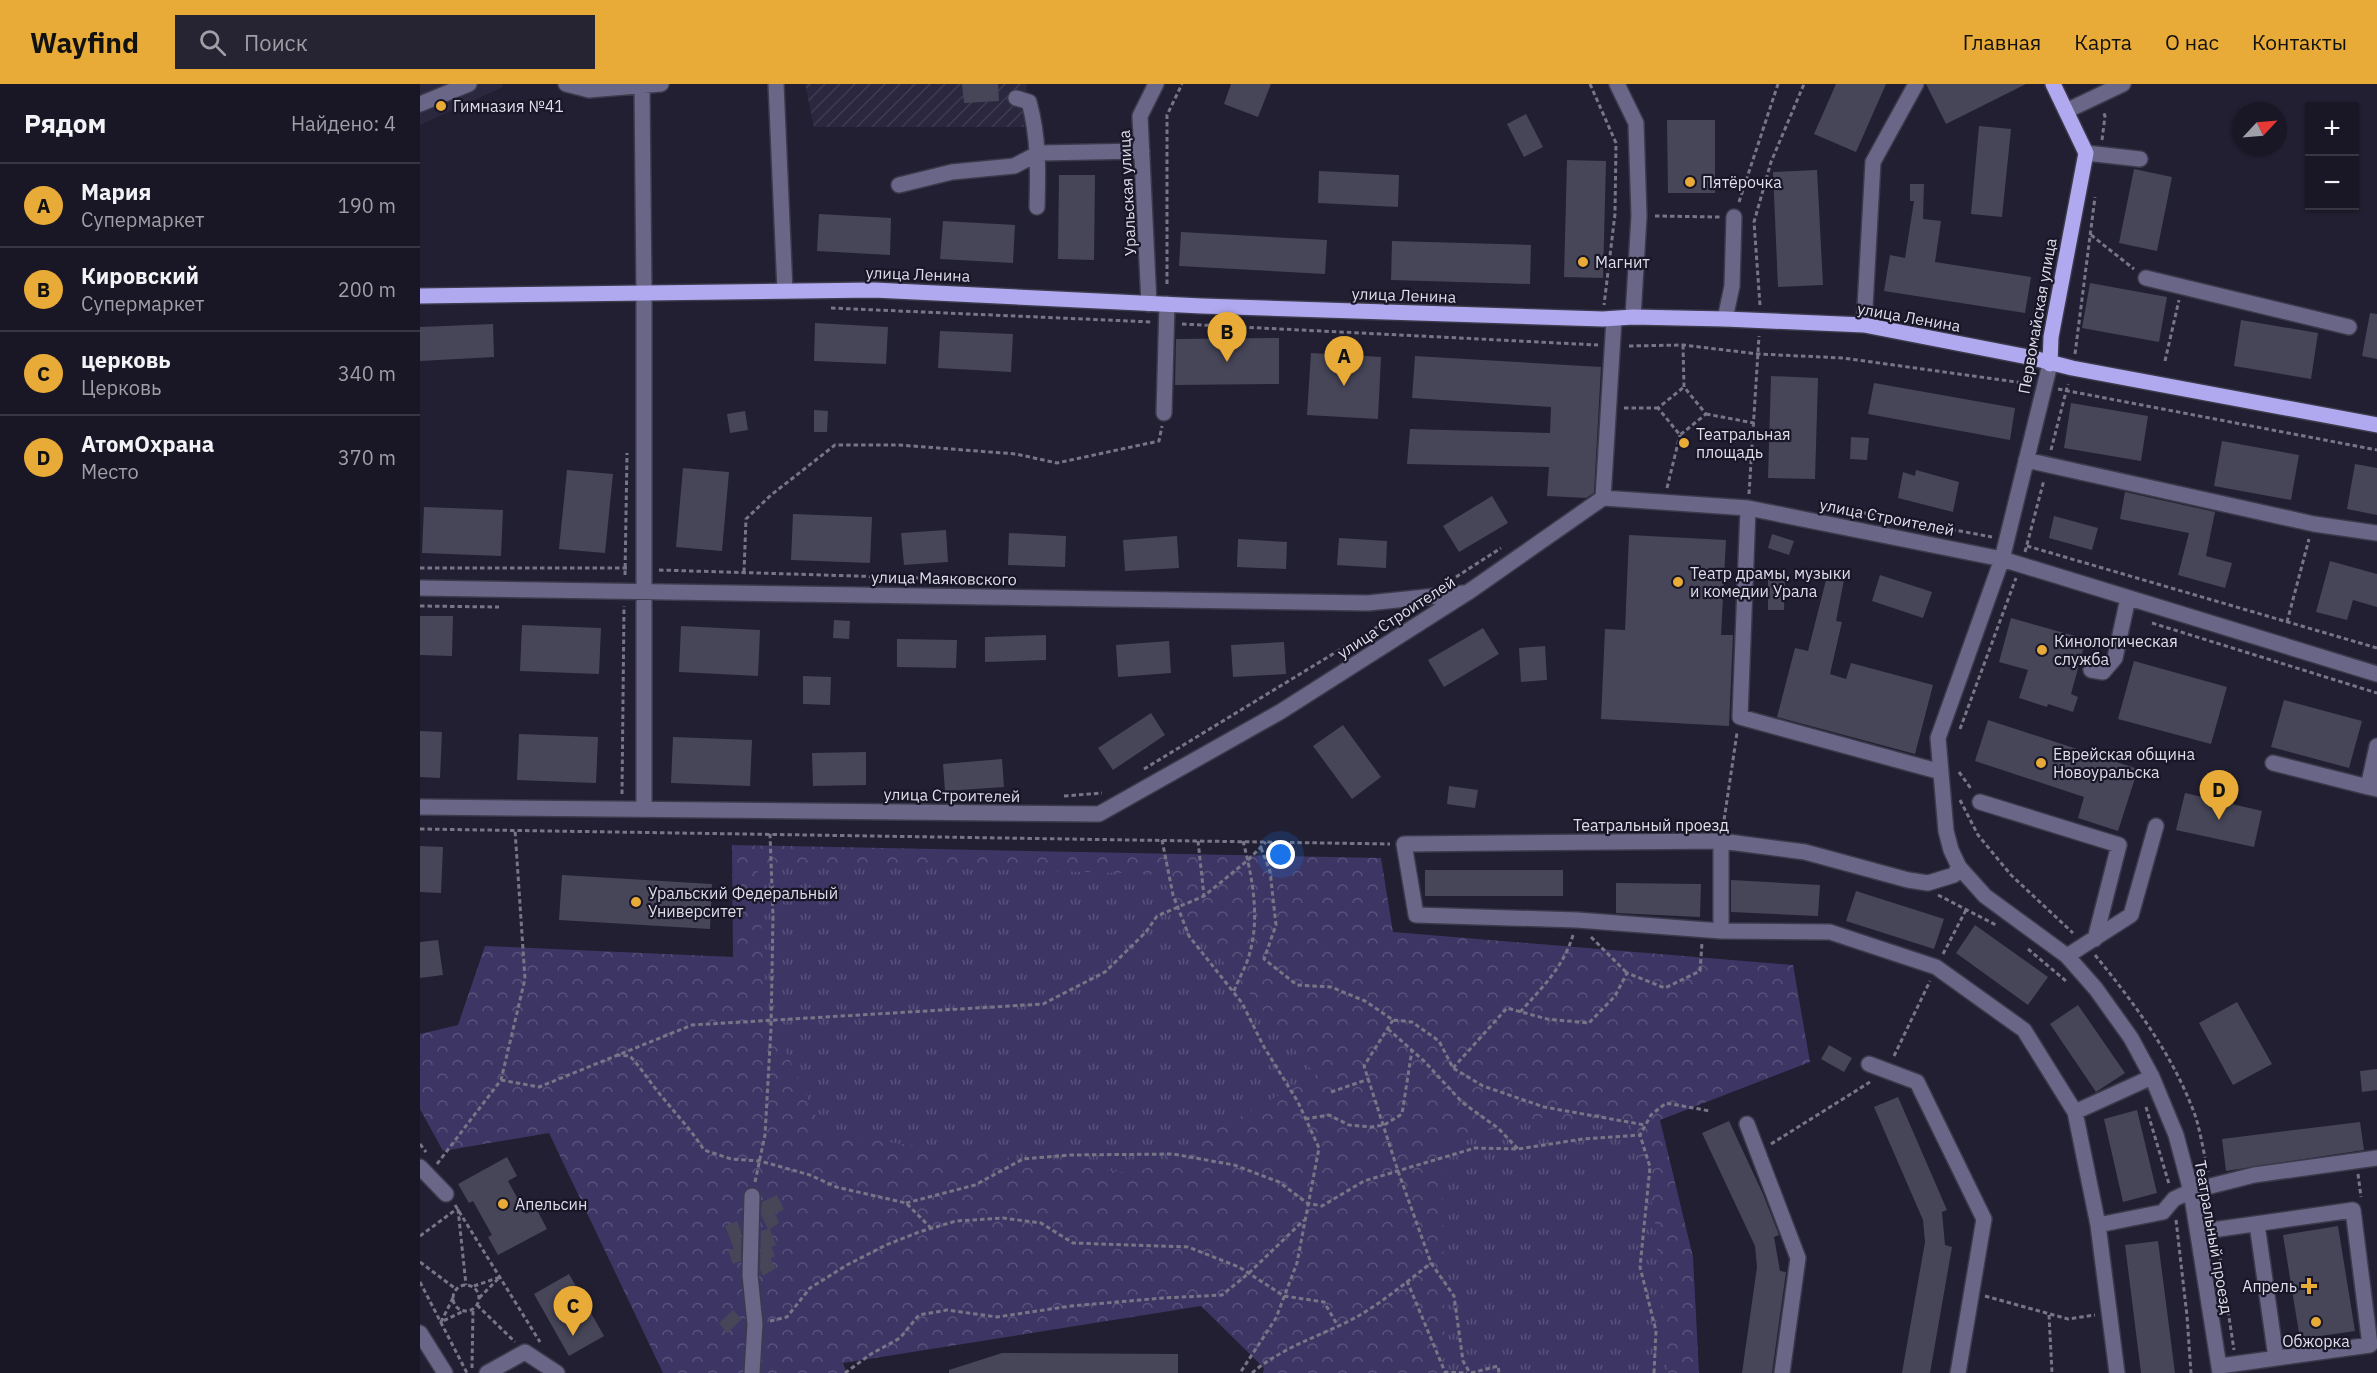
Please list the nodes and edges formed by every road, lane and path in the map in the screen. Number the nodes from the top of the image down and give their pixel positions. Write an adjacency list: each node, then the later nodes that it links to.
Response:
1 (469, 84): 16 (street)
2 (566, 84): 14 (street)
3 (662, 84): 14 (street)
4 (776, 84): 31 (street)
5 (1156, 84): 18 (street, Уральская улица)
6 (1182, 84): 29 (path)
7 (1590, 84): 38 (path)
8 (1617, 84): 24 (street)
9 (1778, 84): 25 (path)
10 (1804, 84): 26 (path)
11 (1916, 84): 42 (street)
12 (2053, 84): 17 (main road)
13 (2123, 84): 17 (street)
14 (642, 86): 32 (street)
15 (1016, 98): 19 (street)
16 (420, 104)
17 (2066, 111): 20 (main road)
18 (1142, 151): 19 (street); 34 (street, Уральская улица)
19 (1039, 153): 22 (street); 23 (street)
20 (2086, 153): 21 (street); 49 (main road, Первомайская улица)
21 (2140, 159)
22 (899, 184)
23 (1037, 207)
24 (1639, 216): 25 (path); 37 (street)
25 (1734, 217): 26 (path); 39 (street)
26 (1754, 222): 40 (path)
27 (2091, 235): 28 (path)
28 (2146, 278): 30 (street)
29 (1167, 284)
30 (2182, 287): 43 (street); 48 (path)
31 (785, 291): 32 (main road, улица Ленина); 34 (main road, улица Ленина)
32 (644, 294): 33 (main road, улица Ленина); 77 (street)
33 (420, 296)
34 (1149, 304): 35 (main road, улица Ленина)
35 (1167, 304): 38 (main road, улица Ленина); 41 (street)
36 (831, 308): 41 (path)
37 (1633, 317): 38 (main road, улица Ленина); 39 (main road, улица Ленина)
38 (1608, 319): 41 (path); 46 (street)
39 (1725, 319): 40 (main road, улица Ленина)
40 (1760, 322): 42 (main road, улица Ленина); 47 (path)
41 (1166, 323): 56 (street)
42 (1864, 325): 49 (main road, улица Ленина)
43 (2349, 327)
44 (2078, 343): 50 (path)
45 (1683, 345): 46 (path); 47 (path); 51 (path)
46 (1611, 346): 54 (street)
47 (1758, 354): 52 (path); 58 (path)
48 (2165, 361)
49 (2050, 364): 50 (main road, улица Ленина); 52 (street, Первомайская улица)
50 (2073, 368): 53 (path); 59 (main road, улица Ленина)
51 (1684, 387): 55 (path); 57 (path)
52 (2044, 387): 53 (path); 62 (street, Первомайская улица)
53 (2066, 391): 61 (path); 63 (path)
54 (1608, 406): 55 (path); 64 (street)
55 (1658, 408): 60 (path)
56 (1164, 413): 74 (path)
57 (1706, 414): 58 (path); 60 (path)
58 (1754, 423): 66 (path)
59 (2377, 425)
60 (1680, 435): 65 (path)
61 (2377, 450)
62 (2026, 460): 63 (street); 70 (street, Первомайская улица)
63 (2048, 465): 67 (street); 71 (path)
64 (1603, 498): 65 (street, улица Строителей); 78 (street, улица Строителей)
65 (1666, 502): 66 (street, улица Строителей)
66 (1748, 508): 70 (street, улица Строителей); 85 (street)
67 (2313, 524): 68 (street); 82 (path)
68 (2377, 533)
69 (1510, 542): 75 (path)
70 (2002, 559): 71 (street, улица Строителей); 91 (street, Театральный проезд)
71 (2021, 565): 79 (street, улица Строителей); 86 (path)
72 (420, 568): 73 (path)
73 (625, 568)
74 (744, 572)
75 (1451, 580)
76 (420, 588): 77 (street, улица Маяковского)
77 (643, 592): 78 (street, улица Маяковского); 101 (street)
78 (1467, 593): 101 (street, улица Строителей)
79 (2128, 598): 83 (street); 84 (street, улица Строителей)
80 (624, 608): 96 (path)
81 (1400, 613): 90 (path)
82 (2287, 622)
83 (2091, 670)
84 (2377, 674)
85 (1740, 717): 91 (street); 109 (path)
86 (1958, 734)
87 (2377, 746): 94 (street)
88 (1957, 763): 92 (path)
89 (2272, 763): 94 (street)
90 (1144, 769)
91 (1941, 772): 115 (street, Театральный проезд)
92 (1959, 772): 93 (path); 99 (path)
93 (1959, 781)
94 (2372, 788)
95 (1104, 793): 97 (path)
96 (622, 794)
97 (1063, 796)
98 (1959, 799): 122 (path)
99 (1980, 802): 122 (street)
100 (420, 807): 101 (street, улица Строителей)
101 (644, 809)
102 (2156, 826): 122 (street)
103 (420, 829): 104 (path)
104 (515, 830): 105 (path); 138 (path)
105 (770, 834): 106 (path); 129 (path)
106 (1162, 840): 107 (path); 117 (path)
107 (1198, 841): 108 (path); 116 (path)
108 (1243, 841): 110 (path); 114 (path)
109 (1721, 841): 112 (street, Театральный проезд); 115 (street, Театральный проезд); 121 (street)
110 (1258, 842): 111 (path); 113 (path)
111 (1267, 842): 112 (path); 113 (path)
112 (1404, 844): 119 (street)
113 (1261, 848): 114 (path); 128 (path)
114 (1248, 860): 116 (path); 126 (path)
115 (1959, 867): 123 (street, Театральный проезд)
116 (1204, 896): 117 (path)
117 (1178, 906): 126 (path); 129 (path)
118 (1966, 910): 124 (path)
119 (1577, 920): 120 (street); 125 (path); 127 (path)
120 (1704, 930): 121 (street); 125 (path)
121 (1720, 931): 124 (street)
122 (2091, 942): 123 (street); 154 (path)
123 (2067, 956): 136 (street, Театральный проезд)
124 (1936, 967): 135 (path); 141 (street)
125 (1627, 973): 127 (path)
126 (1233, 991): 142 (path)
127 (1520, 1012): 134 (path)
128 (1394, 1020): 130 (path); 134 (path)
129 (771, 1021): 132 (path); 150 (path)
130 (1388, 1029): 131 (path); 137 (path)
131 (1412, 1050): 144 (path); 147 (path)
132 (616, 1055): 138 (path); 150 (path)
133 (1869, 1064): 135 (street)
134 (1453, 1068): 145 (path)
135 (1887, 1071): 148 (path); 177 (street)
136 (2152, 1077): 141 (street); 155 (street, Театральный проезд)
137 (1369, 1079): 139 (path); 144 (path)
138 (501, 1080): 153 (path)
139 (1331, 1092)
140 (1710, 1111): 145 (path)
141 (2074, 1112): 163 (street)
142 (1305, 1119): 144 (path); 159 (path)
143 (1747, 1124): 148 (street)
144 (1384, 1125): 152 (path)
145 (1645, 1125): 146 (path)
146 (1640, 1135): 147 (path); 205 (path)
147 (1518, 1149): 152 (path)
148 (1758, 1152): 206 (street)
149 (2377, 1158): 154 (street)
150 (760, 1161): 157 (path); 158 (path)
151 (420, 1167): 156 (street)
152 (1398, 1171): 159 (path); 169 (path)
153 (439, 1172)
154 (2211, 1186): 155 (street)
155 (2191, 1191): 163 (street); 166 (street, Театральный проезд)
156 (446, 1194): 160 (path)
157 (752, 1196): 187 (street)
158 (906, 1203): 159 (path); 164 (path)
159 (1307, 1203): 161 (path)
160 (458, 1208): 167 (path); 171 (path); 174 (path)
161 (1304, 1220): 170 (path); 178 (path)
162 (2257, 1224): 165 (street); 192 (street); 192 (street)
163 (2098, 1225): 184 (street)
164 (931, 1228): 170 (path); 187 (path)
165 (2215, 1229): 166 (street); 193 (path)
166 (2198, 1232): 194 (street, Театральный проезд)
167 (420, 1236)
168 (420, 1262): 176 (path)
169 (1431, 1263): 172 (path); 203 (path)
170 (1248, 1273): 178 (path); 200 (path)
171 (500, 1276): 175 (path); 180 (path); 190 (path)
172 (1407, 1281): 188 (path); 203 (path)
173 (420, 1282): 186 (path)
174 (466, 1285): 175 (path); 176 (path)
175 (473, 1287): 180 (path)
176 (456, 1289): 179 (path)
177 (1971, 1292): 185 (path); 207 (street)
178 (1284, 1296): 188 (path); 201 (path)
179 (453, 1298): 183 (path); 186 (path)
180 (479, 1298): 181 (path)
181 (477, 1305): 182 (path); 191 (path)
182 (473, 1310): 183 (path); 196 (path)
183 (464, 1311): 186 (path)
184 (2109, 1313): 185 (path); 209 (street)
185 (2049, 1314): 208 (path)
186 (441, 1322): 196 (path)
187 (755, 1324): 199 (street)
188 (1338, 1326): 202 (path)
189 (420, 1333): 195 (street)
190 (541, 1344)
191 (525, 1352): 197 (street); 198 (street)
192 (2276, 1358): 193 (street)
193 (2236, 1364): 194 (street)
194 (2220, 1370)
195 (445, 1373)
196 (470, 1373)
197 (487, 1373)
198 (557, 1373)
199 (752, 1373)
200 (845, 1373)
201 (1240, 1373)
202 (1252, 1373)
203 (1470, 1373): 204 (path)
204 (1499, 1373)
205 (1654, 1373)
206 (1782, 1373)
207 (1958, 1373)
208 (2052, 1373)
209 (2117, 1373)

